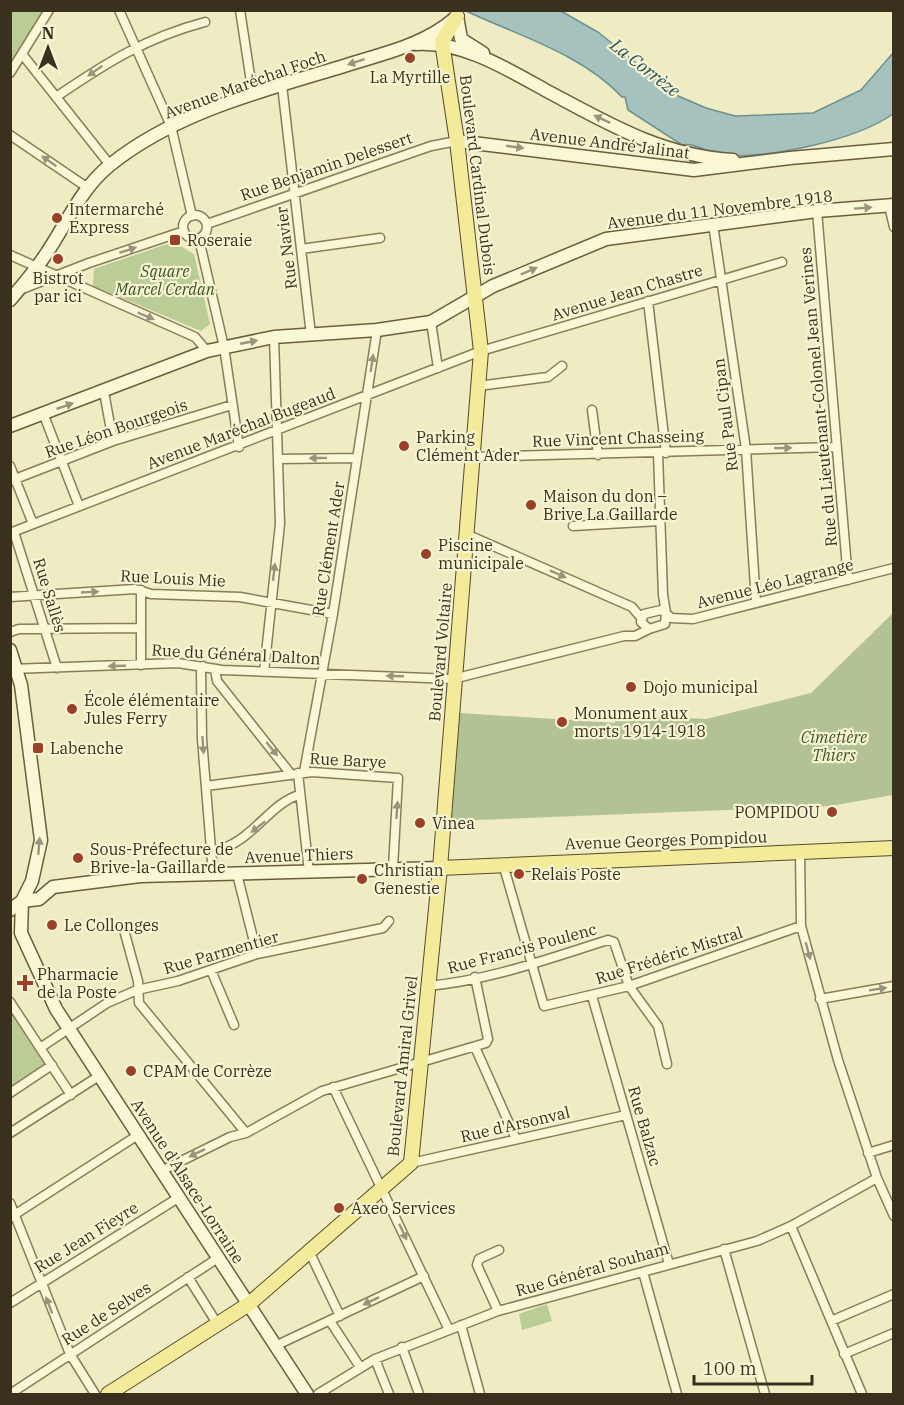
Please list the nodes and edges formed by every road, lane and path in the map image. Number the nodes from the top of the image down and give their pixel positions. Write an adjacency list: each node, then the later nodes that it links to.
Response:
1 (49, 10): 9 (street)
2 (119, 10): 7 (street)
3 (240, 10): 13 (street)
4 (458, 13): 6 (street, Avenue Maréchal Foch); 8 (main road, Boulevard Cardinal Dubois); 10 (street, Avenue André Jalinat)
5 (205, 22): 7 (street)
6 (412, 44): 8 (street, Avenue Maréchal Foch); 12 (street, Avenue Maréchal Foch, one-way to 12)
7 (135, 46): 14 (street, one-way to 14); 15 (street)
8 (447, 52): 10 (street, Avenue André Jalinat); 17 (main road, Boulevard Cardinal Dubois)
9 (22, 54): 11 (street); 14 (street)
10 (488, 58): 19 (street, Avenue André Jalinat, one-way to 10)
11 (10, 72)
12 (282, 85): 13 (street, Avenue Maréchal Foch); 22 (street, Rue Navier)
13 (253, 95): 15 (street, Avenue Maréchal Foch)
14 (56, 97): 20 (street)
15 (171, 126): 20 (street, Avenue Maréchal Foch); 25 (street)
16 (10, 135): 21 (street, one-way to 16)
17 (457, 141): 19 (street, Avenue André Jalinat, one-way to 19); 22 (street, Rue Benjamin Delessert); 38 (main road, Boulevard Cardinal Dubois)
18 (894, 149): 19 (street, Avenue André Jalinat)
19 (758, 161)
20 (110, 165): 21 (street, Avenue Maréchal Foch)
21 (88, 188): 35 (street, Avenue Maréchal Foch)
22 (294, 193): 26 (street, Rue Benjamin Delessert); 32 (street, Rue Navier)
23 (891, 206): 24 (street, Avenue du 11 Novembre 1918, one-way to 23); 28 (street)
24 (817, 211): 27 (street, Avenue du 11 Novembre 1918); 60 (street, Rue du Lieutenant-Colonel Jean Verines)
25 (192, 216): 26 (street); 29 (street)
26 (207, 224): 31 (street)
27 (713, 225): 37 (street, Rue Paul Cipan); 38 (street, Avenue du 11 Novembre 1918, one-way to 27)
28 (894, 227)
29 (184, 231): 31 (street); 36 (street, one-way to 29)
30 (380, 238): 32 (street)
31 (199, 239): 45 (street)
32 (301, 249): 43 (street, Rue Navier)
33 (10, 255): 35 (street)
34 (782, 262): 37 (street, Avenue Jean Chastre)
35 (36, 268): 36 (street); 39 (street, Avenue Maréchal Foch)
36 (54, 276): 39 (street, Avenue Maréchal Foch); 46 (street, one-way to 46)
37 (722, 279): 40 (street, Avenue Jean Chastre); 61 (street, Rue Paul Cipan)
38 (476, 295): 41 (street, Avenue du 11 Novembre 1918); 47 (main road, Boulevard Voltaire)
39 (14, 296)
40 (648, 301): 47 (street, Avenue Jean Chastre); 62 (street)
41 (431, 322): 42 (street, Avenue du 11 Novembre 1918); 49 (street)
42 (377, 330): 43 (street, Avenue du 11 Novembre 1918); 52 (street, Rue Clément Ader, one-way to 42)
43 (311, 335): 44 (street, Avenue du 11 Novembre 1918)
44 (274, 337): 45 (street, Avenue du 11 Novembre 1918, one-way to 44); 57 (street)
45 (224, 347): 46 (street, Avenue du 11 Novembre 1918); 53 (street)
46 (207, 351): 51 (street, Avenue du 11 Novembre 1918)
47 (482, 351): 49 (street, Avenue Maréchal Bugeaud); 50 (main road, Boulevard Voltaire)
48 (562, 366): 50 (street)
49 (438, 368): 52 (street, Avenue Maréchal Bugeaud)
50 (478, 386): 65 (main road, Boulevard Voltaire)
51 (104, 392): 55 (street, Avenue du 11 Novembre 1918, one-way to 51); 58 (street)
52 (367, 395): 57 (street, Avenue Maréchal Bugeaud); 64 (street, Rue Clément Ader)
53 (232, 405): 58 (street, Rue Léon Bourgeois); 59 (street)
54 (592, 410): 63 (street)
55 (43, 413): 56 (street, Avenue du 11 Novembre 1918); 67 (street)
56 (10, 426)
57 (277, 431): 59 (street, Avenue Maréchal Bugeaud); 66 (street)
58 (113, 441): 67 (street, Rue Léon Bourgeois)
59 (239, 447): 70 (street, Avenue Maréchal Bugeaud)
60 (837, 447): 61 (street, Rue Vincent Chasseing, one-way to 60); 77 (street, Rue du Lieutenant-Colonel Jean Verines)
61 (746, 449): 62 (street, Rue Vincent Chasseing); 82 (street, Rue Paul Cipan)
62 (662, 453): 63 (street, Rue Vincent Chasseing); 71 (street)
63 (598, 455): 65 (street, Rue Vincent Chasseing)
64 (357, 458): 66 (street, one-way to 66); 84 (street, Rue Clément Ader)
65 (472, 458): 75 (main road, Boulevard Voltaire)
66 (278, 459): 81 (street, one-way to 66)
67 (62, 461): 69 (street, Rue Léon Bourgeois); 70 (street)
68 (10, 466): 69 (street)
69 (13, 480): 72 (street)
70 (78, 506): 72 (street, Avenue Maréchal Bugeaud)
71 (660, 521): 73 (street); 83 (street)
72 (33, 524): 74 (street, Avenue Maréchal Bugeaud)
73 (573, 526)
74 (12, 533): 79 (street, Rue Sallès)
75 (466, 534): 86 (street, one-way to 86); 101 (main road, Boulevard Voltaire)
76 (894, 568): 77 (street, Avenue Léo Lagrange)
77 (848, 580): 82 (street, Avenue Léo Lagrange)
78 (141, 590): 79 (street, Rue Louis Mie, one-way to 78); 81 (street, Rue Louis Mie); 88 (street)
79 (34, 595): 80 (street, Rue Louis Mie); 90 (street, Rue Sallès)
80 (10, 597)
81 (271, 602): 84 (street, Rue Louis Mie); 99 (street)
82 (756, 603): 85 (street, Avenue Léo Lagrange)
83 (661, 611): 85 (street, Avenue Léo Lagrange); 86 (street); 87 (street)
84 (333, 614): 100 (street, Rue Clément Ader)
85 (693, 619): 87 (street)
86 (641, 620): 89 (street); 92 (street)
87 (665, 623): 89 (street)
88 (140, 628): 90 (street); 94 (street)
89 (649, 629): 92 (street)
90 (45, 630): 91 (street); 96 (street, Rue Sallès)
91 (10, 632)
92 (624, 636): 101 (street)
93 (10, 650): 97 (street)
94 (141, 665): 95 (street, Rue du Général Dalton); 96 (street, Rue du Général Dalton, one-way to 96)
95 (203, 666): 98 (street, Rue du Général Dalton); 103 (street, one-way to 103)
96 (57, 668): 97 (street, Rue du Général Dalton)
97 (14, 669): 114 (street, one-way to 97)
98 (215, 669): 99 (street, Rue du Général Dalton); 102 (street, one-way to 102)
99 (264, 672): 100 (street, Rue du Général Dalton)
100 (323, 674): 101 (street, Rue du Général Dalton, one-way to 100); 102 (street, Rue Clément Ader)
101 (453, 679): 109 (main road, Boulevard Voltaire)
102 (297, 773): 103 (street, Rue Barye); 104 (street, Rue Clément Ader); 110 (street, Rue Barye, one-way to 102)
103 (206, 786): 106 (street)
104 (299, 795): 106 (street, one-way to 106); 111 (street, Rue Clément Ader)
105 (894, 848): 107 (main road, Avenue Georges Pompidou)
106 (212, 851): 112 (street)
107 (800, 852): 108 (main road, Avenue Georges Pompidou); 116 (street)
108 (503, 864): 109 (main road, Avenue Georges Pompidou); 120 (street)
109 (440, 867): 110 (street, Avenue Thiers); 123 (main road, Boulevard Amiral Grivel)
110 (393, 868): 111 (street, Avenue Thiers)
111 (309, 872): 113 (street, Avenue Thiers)
112 (213, 874): 113 (street, Avenue Thiers); 114 (street, Avenue Thiers)
113 (237, 874): 119 (street)
114 (14, 905): 118 (street)
115 (389, 921): 119 (street, Rue Parmentier)
116 (801, 926): 124 (street, Rue Frédéric Mistral); 128 (street, one-way to 128)
117 (124, 930): 126 (street)
118 (16, 931): 131 (street, Avenue d'Alsace-Lorraine)
119 (257, 954): 121 (street, Rue Parmentier)
120 (532, 963): 122 (street, Rue Francis Poulenc); 124 (street, Rue Francis Poulenc); 127 (street, Rue Frédéric Mistral)
121 (211, 970): 126 (street, Rue Parmentier); 130 (street)
122 (475, 977): 123 (street, Rue Francis Poulenc); 133 (street)
123 (427, 986): 134 (main road, Boulevard Amiral Grivel)
124 (629, 986): 127 (street, Rue Frédéric Mistral); 135 (street)
125 (894, 986): 128 (street, one-way to 125)
126 (137, 990): 131 (street, Rue Parmentier); 143 (street)
127 (592, 996): 141 (street, Rue Balzac)
128 (820, 999): 147 (street)
129 (10, 1002): 136 (street)
130 (234, 1025)
131 (69, 1029): 132 (street, Rue Parmentier); 137 (street, Avenue d'Alsace-Lorraine)
132 (43, 1046)
133 (475, 1047): 134 (street); 145 (street)
134 (421, 1063): 138 (street); 148 (main road, Boulevard Amiral Grivel)
135 (667, 1064)
136 (52, 1065): 139 (street); 140 (street)
137 (99, 1076): 140 (street); 144 (street, Avenue d'Alsace-Lorraine)
138 (333, 1087): 143 (street); 151 (street)
139 (10, 1093)
140 (71, 1095): 142 (street)
141 (626, 1114): 145 (street, Rue d'Arsonval); 161 (street, Rue Balzac)
142 (10, 1133)
143 (246, 1133): 149 (street, one-way to 149)
144 (138, 1136): 149 (street, Avenue d'Alsace-Lorraine); 154 (street)
145 (516, 1139): 148 (street, Rue d'Arsonval)
146 (894, 1145): 147 (street)
147 (868, 1153): 150 (street)
148 (411, 1162): 151 (main road, Boulevard Amiral Grivel)
149 (161, 1171): 152 (street, Avenue d'Alsace-Lorraine)
150 (877, 1178): 155 (street); 156 (street, Rue Général Souham)
151 (383, 1188): 159 (main road, Boulevard Amiral Grivel); 163 (street, one-way to 163)
152 (178, 1197): 160 (street, Avenue d'Alsace-Lorraine); 165 (street, Rue Jean Fieyre)
153 (10, 1203): 154 (street)
154 (13, 1216): 165 (street)
155 (894, 1216)
156 (791, 1227): 157 (street, Rue Général Souham); 172 (street)
157 (724, 1249): 161 (street, Rue Général Souham); 192 (street)
158 (499, 1250): 169 (street)
159 (309, 1251): 168 (main road, Boulevard Amiral Grivel); 170 (street)
160 (218, 1258): 164 (street, Rue de Selves); 168 (street, Avenue d'Alsace-Lorraine)
161 (669, 1264): 162 (street, Rue Général Souham)
162 (643, 1272): 169 (street, Rue Général Souham); 191 (street)
163 (424, 1276): 170 (street, one-way to 170); 175 (street)
164 (188, 1277): 173 (street); 179 (street, Rue de Selves)
165 (41, 1283): 167 (street, Rue Jean Fieyre); 179 (street, one-way to 165)
166 (894, 1294): 172 (street)
167 (10, 1303)
168 (249, 1304): 173 (main road, Boulevard Amiral Grivel); 177 (street, Avenue d'Alsace-Lorraine)
169 (498, 1311): 174 (street, Rue Général Souham)
170 (340, 1316): 171 (street)
171 (330, 1321): 177 (street); 182 (street)
172 (831, 1321): 180 (street)
173 (218, 1325): 185 (main road, Boulevard Amiral Grivel)
174 (460, 1325): 175 (street, Rue Général Souham); 190 (street)
175 (449, 1330): 178 (street, Rue Général Souham)
176 (894, 1333): 180 (street)
177 (275, 1346): 186 (street, Avenue d'Alsace-Lorraine)
178 (402, 1347): 181 (street, Rue Général Souham); 189 (street)
179 (70, 1354): 183 (street, Rue de Selves); 184 (street)
180 (844, 1354): 193 (street)
181 (375, 1359): 182 (street, Rue Général Souham); 188 (street)
182 (360, 1367): 187 (street, Rue Général Souham)
183 (10, 1394)
184 (95, 1395)
185 (108, 1395)
186 (307, 1395)
187 (318, 1395)
188 (389, 1395)
189 (419, 1395)
190 (480, 1395)
191 (677, 1395)
192 (765, 1395)
193 (862, 1395)

